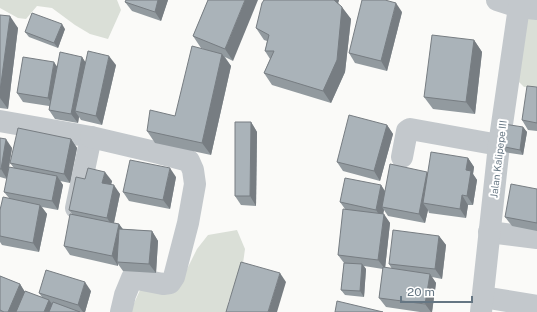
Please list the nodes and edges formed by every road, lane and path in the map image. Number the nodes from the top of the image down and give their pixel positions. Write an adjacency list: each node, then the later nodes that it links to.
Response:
1 (497, 0): 2 (street, Jalan Kalipepe III)
2 (525, 5): 5 (street, Jalan Kalipepe III)
3 (0, 121): 4 (street)
4 (91, 137): 7 (street); 12 (street)
5 (499, 145): 6 (street); 8 (street, Jalan Kalipepe III)
6 (402, 157)
7 (73, 223)
8 (489, 232): 9 (street); 10 (street, Jalan Kalipepe III)
9 (537, 238)
10 (482, 304): 11 (street)
11 (537, 306)
12 (121, 312)

